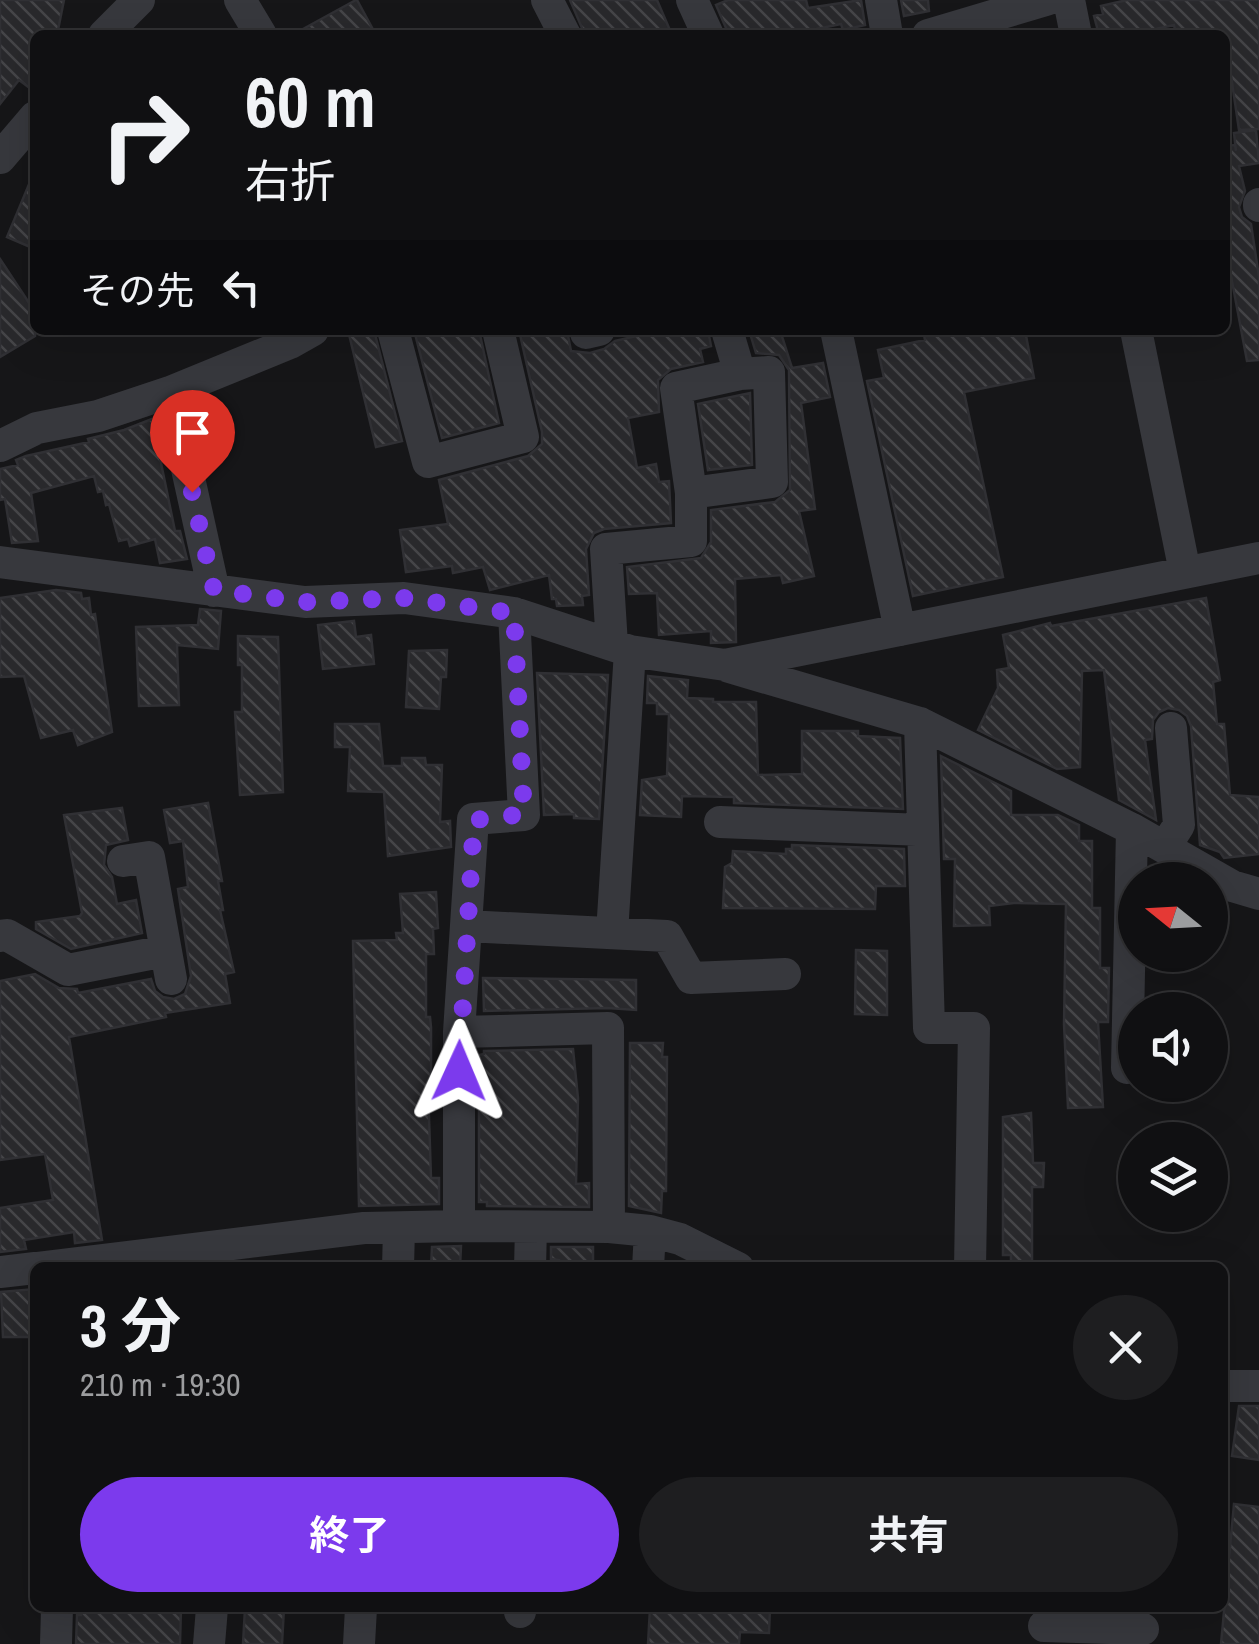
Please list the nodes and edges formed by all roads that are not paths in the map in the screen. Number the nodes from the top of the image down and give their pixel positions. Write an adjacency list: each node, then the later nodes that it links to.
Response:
1 (240, 0): 7 (street)
2 (547, 0): 8 (street)
3 (692, 0): 9 (street)
4 (881, 0): 10 (street)
5 (1046, 0): 11 (street)
6 (1069, 0): 12 (street)
7 (258, 30)
8 (562, 30)
9 (706, 30)
10 (886, 30)
11 (945, 30)
12 (1075, 30)
13 (30, 122): 14 (street)
14 (0, 158)
15 (304, 335): 22 (street)
16 (394, 335): 17 (street)
17 (499, 335)
18 (728, 335): 21 (street)
19 (837, 335): 30 (street)
20 (1137, 335): 27 (street)
21 (740, 374): 24 (street); 24 (street)
22 (170, 392): 23 (street); 28 (street)
23 (0, 446)
24 (691, 492): 31 (street)
25 (1259, 558): 27 (street)
26 (0, 562): 28 (street)
27 (1185, 572): 30 (street)
28 (214, 590): 29 (street)
29 (514, 613): 31 (street); 41 (street)
30 (900, 630): 32 (street)
31 (621, 648): 32 (street); 42 (street)
32 (725, 666): 33 (street)
33 (920, 724): 36 (street); 37 (street)
34 (1171, 728): 38 (street)
35 (720, 822): 37 (street)
36 (1132, 829): 38 (street); 45 (street)
37 (923, 830): 57 (street)
38 (1164, 846): 40 (street)
39 (148, 856): 43 (street)
40 (1259, 894)
41 (466, 926): 42 (street); 46 (street)
42 (612, 934): 44 (street)
43 (0, 936)
44 (785, 974)
45 (1129, 992)
46 (459, 1032): 47 (street); 49 (street)
47 (459, 1226): 48 (street); 50 (street)
48 (531, 1227): 49 (street); 54 (street)
49 (609, 1227): 51 (street)
50 (399, 1228): 52 (street); 53 (street)
51 (650, 1232): 55 (street); 56 (street)
52 (87, 1262)
53 (398, 1262)
54 (530, 1262)
55 (648, 1262)
56 (726, 1262)
57 (970, 1262)
58 (30, 1269): 59 (street)
59 (0, 1272)
60 (1259, 1386): 61 (street)
61 (1228, 1388)
62 (57, 1612): 67 (street)
63 (212, 1612): 68 (street)
64 (361, 1612): 69 (street)
65 (1044, 1626): 66 (street)
66 (1142, 1627)
67 (56, 1644)
68 (210, 1644)
69 (359, 1644)

